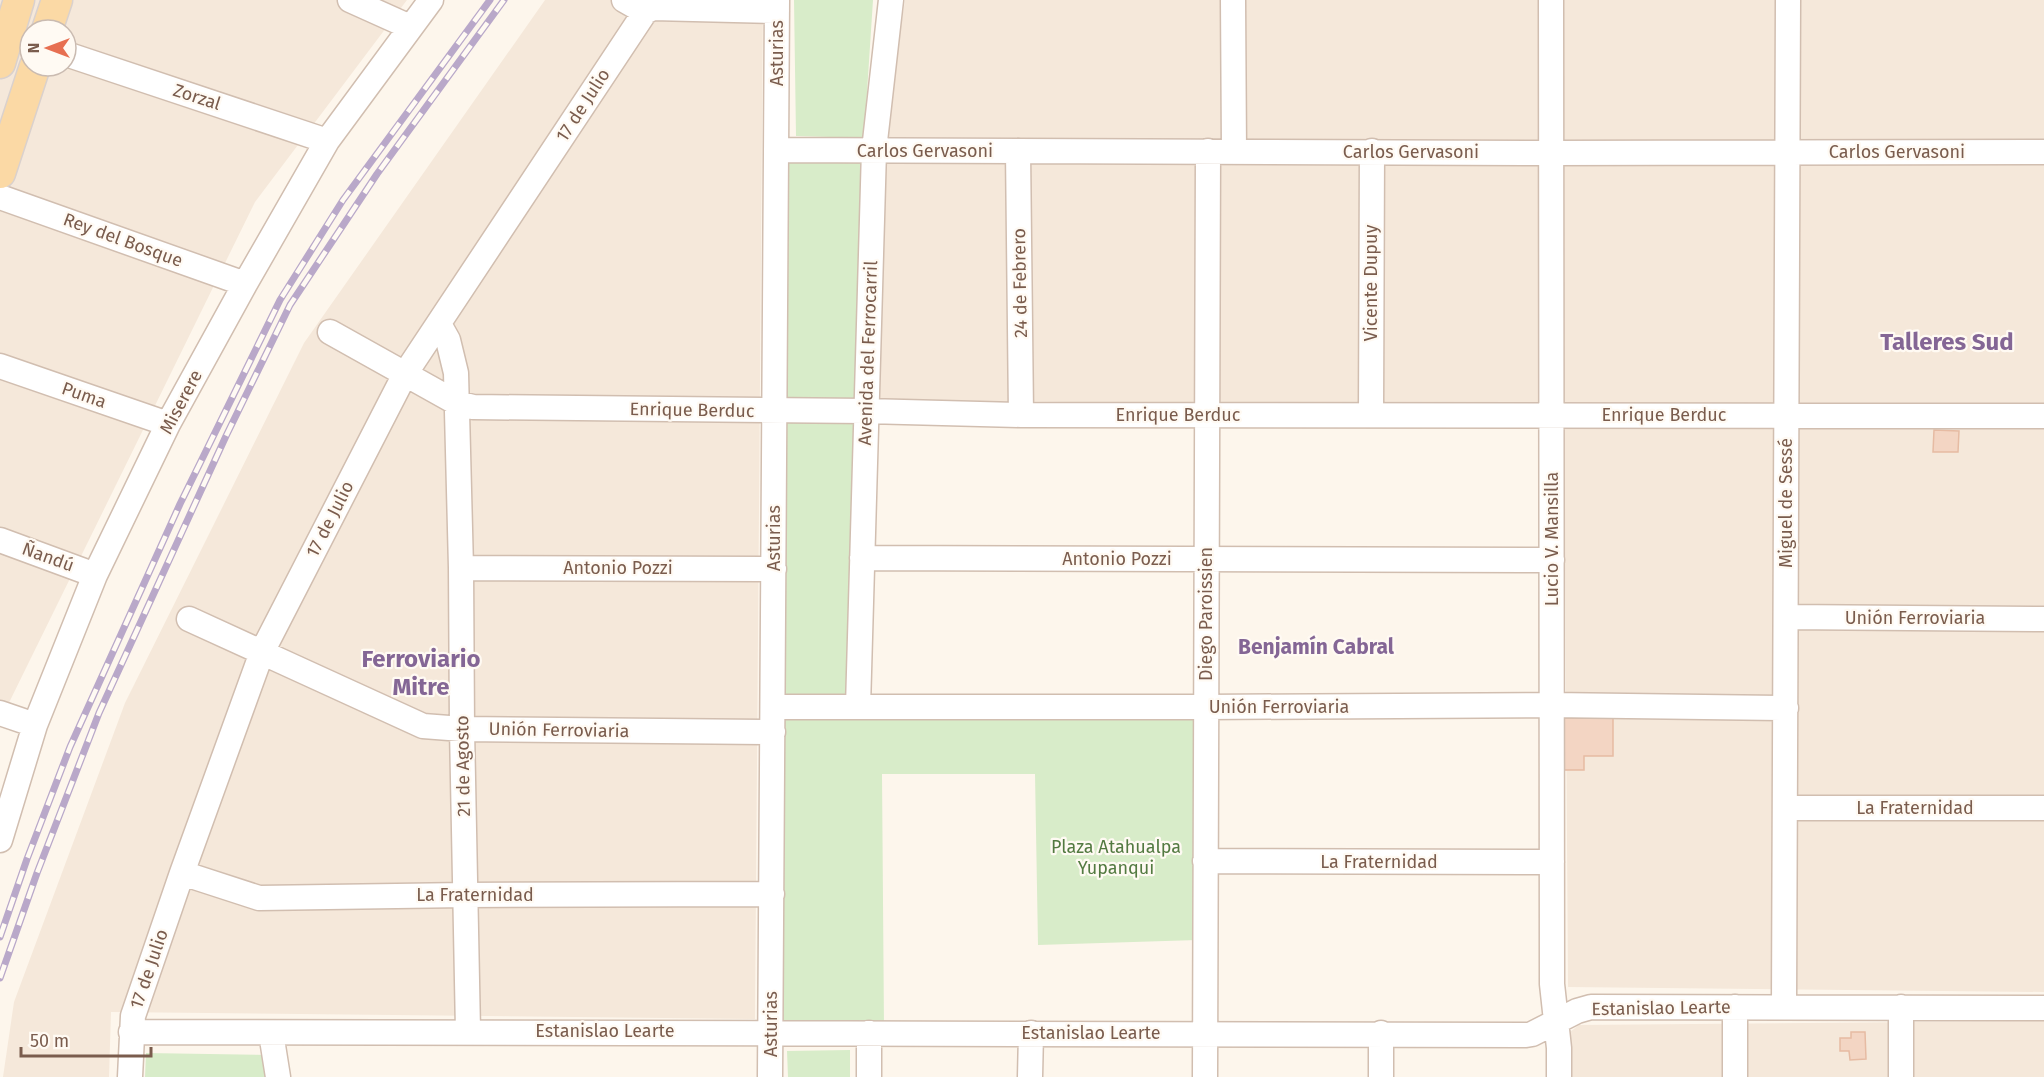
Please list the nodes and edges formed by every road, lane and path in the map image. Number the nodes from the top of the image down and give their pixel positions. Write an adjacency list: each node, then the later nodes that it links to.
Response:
1 (19, 0): 14 (main road)
2 (57, 0): 11 (main road)
3 (350, 0): 12 (street)
4 (431, 0): 12 (street, Miserere)
5 (891, 0): 18 (street, Avenida del Ferrocarril)
6 (1233, 0): 21 (street)
7 (1551, 0): 25 (street, Lucio V. Mansilla)
8 (1788, 0): 23 (street, Miguel de Sessé)
9 (777, 5): 10 (street); 17 (street, Asturias)
10 (634, 6): 29 (street, 17 de Julio)
11 (51, 18)
12 (410, 27): 16 (street, Miserere)
13 (78, 58): 16 (street, Zorzal)
14 (0, 63)
15 (31, 78): 26 (main road)
16 (327, 141): 28 (street, Miserere)
17 (777, 150): 18 (street, Carlos Gervasoni); 34 (street, Asturias)
18 (874, 150): 19 (street, Carlos Gervasoni); 35 (street, Avenida del Ferrocarril)
19 (1018, 151): 20 (street, Carlos Gervasoni); 36 (street, 24 de Febrero)
20 (1208, 151): 21 (street, Carlos Gervasoni); 37 (street, Diego Paroissien)
21 (1234, 151): 22 (street, Carlos Gervasoni)
22 (1372, 151): 25 (street, Carlos Gervasoni); 38 (street, Vicente Dupuy)
23 (1788, 152): 24 (street, Carlos Gervasoni); 25 (street, Carlos Gervasoni); 40 (street, Miguel de Sessé)
24 (2044, 152)
25 (1550, 153): 39 (street, Lucio V. Mansilla)
26 (0, 173)
27 (0, 197): 28 (street, Rey del Bosque)
28 (245, 284): 42 (street, Miserere)
29 (439, 324): 32 (street, 17 de Julio); 33 (street, 21 de Agosto)
30 (330, 333): 32 (street, Enrique Berduc)
31 (0, 366): 42 (street, Puma)
32 (405, 374): 33 (street, Enrique Berduc); 53 (street, 17 de Julio)
33 (457, 403): 34 (street, Enrique Berduc); 47 (street, 21 de Agosto)
34 (774, 411): 35 (street, Enrique Berduc); 48 (street, Asturias)
35 (866, 411): 36 (street, Enrique Berduc); 44 (street, Avenida del Ferrocarril)
36 (1021, 414): 37 (street, Enrique Berduc)
37 (1207, 415): 38 (street, Enrique Berduc); 45 (street, Diego Paroissien)
38 (1371, 415): 39 (street, Enrique Berduc)
39 (1552, 415): 40 (street, Enrique Berduc); 46 (street, Lucio V. Mansilla)
40 (1787, 416): 41 (street, Enrique Berduc); 50 (street, Miguel de Sessé)
41 (2044, 416)
42 (168, 424): 49 (street, Miserere)
43 (0, 540): 49 (street, Ñandú)
44 (862, 558): 45 (street, Antonio Pozzi); 56 (street, Avenida del Ferrocarril)
45 (1207, 559): 46 (street, Antonio Pozzi); 57 (street, Diego Paroissien)
46 (1552, 560): 54 (street, Lucio V. Mansilla)
47 (461, 568): 48 (street, Antonio Pozzi); 61 (street, 21 de Agosto)
48 (774, 569): 55 (street, Asturias)
49 (95, 575): 60 (street, Miserere)
50 (1786, 617): 52 (street, Unión Ferroviaria); 58 (street, Miguel de Sessé)
51 (189, 619): 53 (street, Unión Ferroviaria)
52 (2044, 619)
53 (262, 652): 61 (street, Unión Ferroviaria); 68 (street, 17 de Julio)
54 (1552, 705): 57 (street, Unión Ferroviaria); 58 (street, Unión Ferroviaria); 67 (street, Lucio V. Mansilla)
55 (773, 707): 56 (street, Unión Ferroviaria); 62 (street, Asturias)
56 (858, 707): 57 (street, Unión Ferroviaria)
57 (1206, 707): 66 (street, Diego Paroissien)
58 (1786, 708): 63 (street, Miguel de Sessé)
59 (0, 712): 60 (street)
60 (35, 725): 65 (street, Miserere)
61 (462, 729): 62 (street, Unión Ferroviaria); 70 (street, 21 de Agosto)
62 (773, 732): 69 (street, Asturias)
63 (1785, 808): 64 (street, La Fraternidad); 72 (street, Miguel de Sessé)
64 (2044, 808)
65 (0, 840)
66 (1205, 861): 67 (street, La Fraternidad); 82 (street, Diego Paroissien)
67 (1552, 862): 75 (street, Lucio V. Mansilla)
68 (182, 873): 70 (street, La Fraternidad); 77 (street, 17 de Julio)
69 (772, 894): 70 (street, La Fraternidad); 78 (street, Asturias)
70 (465, 895): 76 (street, 21 de Agosto)
71 (1735, 1007): 72 (street, Estanislao Learte); 75 (street, Estanislao Learte); 92 (street)
72 (1784, 1007): 73 (street, Estanislao Learte)
73 (1901, 1007): 74 (street, Estanislao Learte); 93 (street)
74 (2044, 1008)
75 (1556, 1021): 83 (street, Estanislao Learte); 91 (street, Lucio V. Mansilla)
76 (468, 1031): 78 (street, Estanislao Learte); 79 (street, Estanislao Learte)
77 (131, 1032): 79 (street, Estanislao Learte); 84 (street, 17 de Julio)
78 (771, 1032): 80 (street, Estanislao Learte); 86 (street, Asturias)
79 (271, 1033): 85 (street)
80 (869, 1033): 81 (street, Estanislao Learte); 87 (street)
81 (1031, 1033): 82 (street, Estanislao Learte); 88 (street)
82 (1205, 1033): 83 (street, Estanislao Learte); 89 (street, Diego Paroissien)
83 (1381, 1033): 90 (street)
84 (130, 1077)
85 (278, 1077)
86 (771, 1077)
87 (870, 1077)
88 (1030, 1077)
89 (1205, 1077)
90 (1382, 1077)
91 (1559, 1077)
92 (1735, 1077)
93 (1901, 1077)

